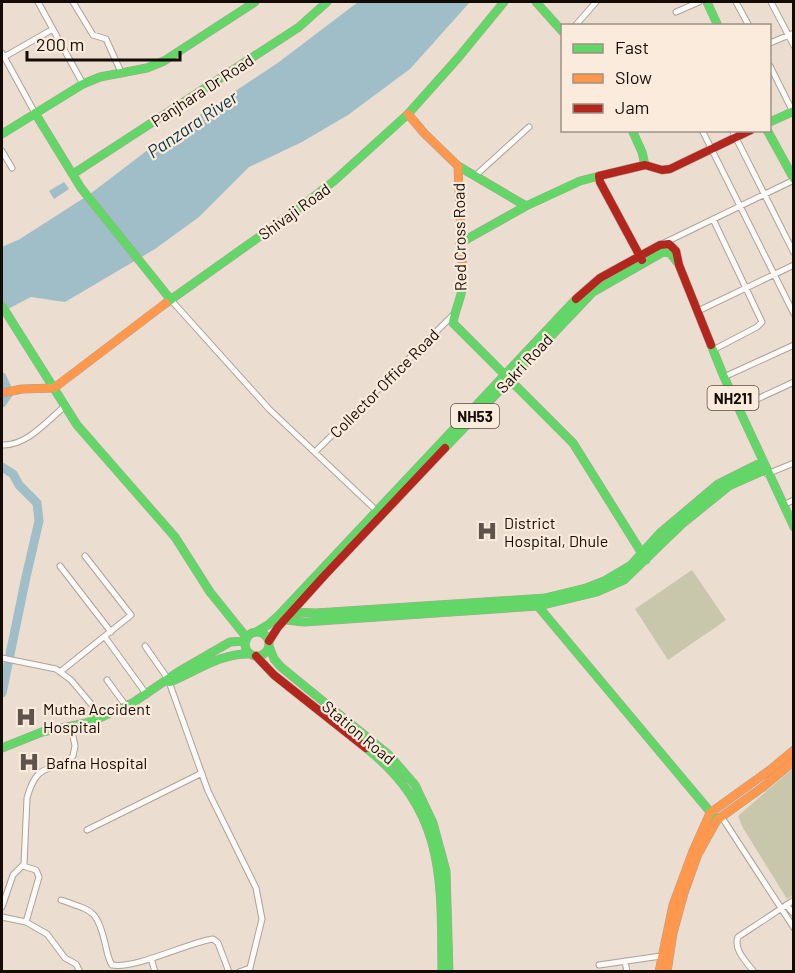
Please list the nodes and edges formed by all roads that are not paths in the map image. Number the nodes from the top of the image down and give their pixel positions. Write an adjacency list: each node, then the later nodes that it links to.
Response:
1 (38, 2): 16 (street)
2 (73, 2): 23 (street)
3 (255, 2): 23 (street)
4 (327, 2): 40 (street, Panjhara Dr Road)
5 (504, 2): 27 (street, Shivaji Road)
6 (536, 2): 17 (street)
7 (596, 2): 13 (street)
8 (699, 2): 12 (street)
9 (707, 2): 14 (street)
10 (736, 2): 15 (street)
11 (771, 2): 18 (street)
12 (676, 12)
13 (577, 24)
14 (717, 24)
15 (748, 24)
16 (53, 29): 21 (street); 24 (street)
17 (561, 30)
18 (791, 34): 19 (street); 20 (street)
19 (771, 43)
20 (794, 45)
21 (2, 55): 26 (street)
22 (771, 68): 25 (street)
23 (120, 72): 24 (street)
24 (84, 84): 26 (street)
25 (793, 112): 28 (street)
26 (34, 113): 33 (street); 40 (street)
27 (408, 114): 38 (street, Red Cross Road); 56 (street, Shivaji Road)
28 (771, 122)
29 (529, 127): 41 (street)
30 (703, 132): 35 (street)
31 (768, 132): 43 (street)
32 (635, 133): 37 (street)
33 (2, 134)
34 (734, 134): 35 (street); 44 (street)
35 (712, 149): 37 (street); 46 (street)
36 (2, 151): 39 (street)
37 (645, 165): 42 (street)
38 (458, 166): 41 (street); 48 (street, Red Cross Road)
39 (12, 168)
40 (73, 174): 56 (street)
41 (475, 176): 45 (street)
42 (599, 176): 45 (street); 51 (street)
43 (794, 180): 44 (street)
44 (764, 194): 46 (street); 50 (street)
45 (526, 206): 48 (street)
46 (740, 206): 47 (street); 54 (street)
47 (713, 219): 49 (street); 55 (street)
48 (460, 243): 59 (street, Red Cross Road)
49 (660, 245): 51 (street); 52 (street)
50 (794, 253)
51 (642, 259): 52 (street); 63 (street)
52 (679, 265): 58 (street, NH211)
53 (794, 265): 54 (street)
54 (774, 274): 55 (street); 60 (street)
55 (747, 287): 58 (street); 62 (street)
56 (168, 296): 66 (street, Shivaji Road); 71 (street)
57 (2, 306): 66 (street)
58 (698, 311): 62 (street, NH211)
59 (454, 314): 63 (street, Red Cross Road); 71 (street, Collector Office Road)
60 (794, 314)
61 (794, 345): 64 (street)
62 (713, 350): 64 (street, NH211)
63 (507, 377): 76 (street); 79 (street, Red Cross Road)
64 (724, 377): 69 (street, NH211)
65 (794, 382): 69 (street)
66 (54, 388): 67 (street); 68 (street)
67 (2, 393)
68 (65, 406): 70 (street); 90 (street)
69 (738, 408): 73 (street, NH211)
70 (2, 445)
71 (315, 452): 76 (street)
72 (794, 463): 73 (street)
73 (765, 469): 75 (street, NH211); 79 (street)
74 (794, 500): 75 (street)
75 (783, 505): 77 (street, NH211)
76 (379, 513): 84 (street); 88 (street)
77 (794, 527)
78 (85, 556): 87 (street)
79 (644, 557): 81 (street); 83 (street)
80 (60, 566): 87 (street)
81 (532, 599): 82 (street); 83 (street)
82 (454, 603): 84 (street); 85 (street)
83 (539, 606): 85 (street); 106 (street)
84 (292, 612): 86 (street)
85 (454, 612): 86 (street)
86 (286, 620): 91 (street)
87 (111, 632): 89 (street)
88 (256, 632): 90 (street); 91 (street)
89 (105, 637): 95 (street); 98 (street)
90 (246, 640): 93 (street); 97 (street)
91 (269, 644): 93 (street); 110 (street, Station Road)
92 (145, 646): 97 (street)
93 (253, 655): 97 (street); 110 (street, Station Road)
94 (2, 658): 95 (street)
95 (60, 672): 100 (street)
96 (107, 680): 99 (street)
97 (167, 682): 98 (street); 105 (street)
98 (147, 694): 99 (street)
99 (126, 706): 100 (street)
100 (102, 717): 101 (street)
101 (71, 726): 102 (street); 109 (street)
102 (2, 748)
103 (794, 750): 106 (street)
104 (794, 760): 107 (street)
105 (202, 773): 108 (street); 123 (street)
106 (710, 813): 107 (street); 119 (street)
107 (719, 818): 114 (street); 132 (street)
108 (87, 830)
109 (23, 866): 113 (street); 117 (street)
110 (444, 886): 128 (street, Station Road); 129 (street, Station Road)
111 (61, 900): 120 (street)
112 (794, 900): 114 (street)
113 (2, 907)
114 (783, 907): 115 (street); 118 (street); 133 (street)
115 (794, 914)
116 (2, 917): 117 (street)
117 (26, 922): 124 (street)
118 (794, 928)
119 (661, 956): 121 (street); 131 (street)
120 (151, 958): 125 (street); 126 (street)
121 (625, 961): 122 (street); 130 (street)
122 (599, 965)
123 (249, 970): 127 (street)
124 (80, 972)
125 (154, 972)
126 (229, 972)
127 (239, 972)
128 (442, 972)
129 (449, 972)
130 (627, 972)
131 (659, 972)
132 (667, 972)
133 (754, 972)

